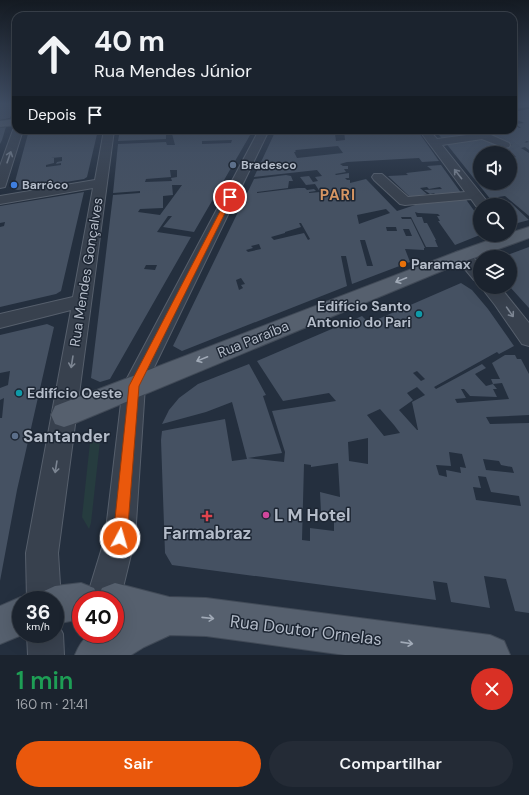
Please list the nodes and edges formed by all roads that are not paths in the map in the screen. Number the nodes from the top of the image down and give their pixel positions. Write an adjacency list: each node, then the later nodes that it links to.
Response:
1 (17, 134): 9 (street, one-way to 1)
2 (108, 134): 8 (street, Rua Mendes Gonçalves)
3 (262, 134): 22 (street)
4 (427, 134): 5 (street)
5 (434, 143): 6 (street); 10 (street, one-way to 5)
6 (505, 145)
7 (378, 177): 12 (street)
8 (100, 183): 11 (street); 19 (street, Rua Mendes Gonçalves)
9 (0, 184)
10 (476, 198)
11 (0, 200)
12 (473, 200)
13 (529, 232): 14 (main road, Rua Paraíba)
14 (517, 235)
15 (494, 242): 16 (main road, Rua Paraíba)
16 (462, 256): 17 (street); 22 (main road, Rua Paraíba, one-way to 22)
17 (473, 268)
18 (496, 294): 21 (street, one-way to 21)
19 (82, 302): 20 (street); 23 (street, Rua Mendes Gonçalves, one-way to 23)
20 (0, 321)
21 (529, 338)
22 (134, 386): 23 (main road, Rua Paraíba); 25 (street)
23 (64, 415): 24 (street, Rua Mendes Gonçalves, one-way to 24)
24 (44, 591)
25 (104, 591)
26 (124, 605): 27 (main road, Rua Doutor Ornelas)
27 (169, 616): 34 (main road, Rua Doutor Ornelas); 35 (main road, Rua Doutor Ornelas, one-way to 35)
28 (12, 620): 29 (main road)
29 (0, 625)
30 (45, 643): 32 (street)
31 (90, 643): 33 (street)
32 (46, 655)
33 (87, 655)
34 (95, 655)
35 (490, 655)

